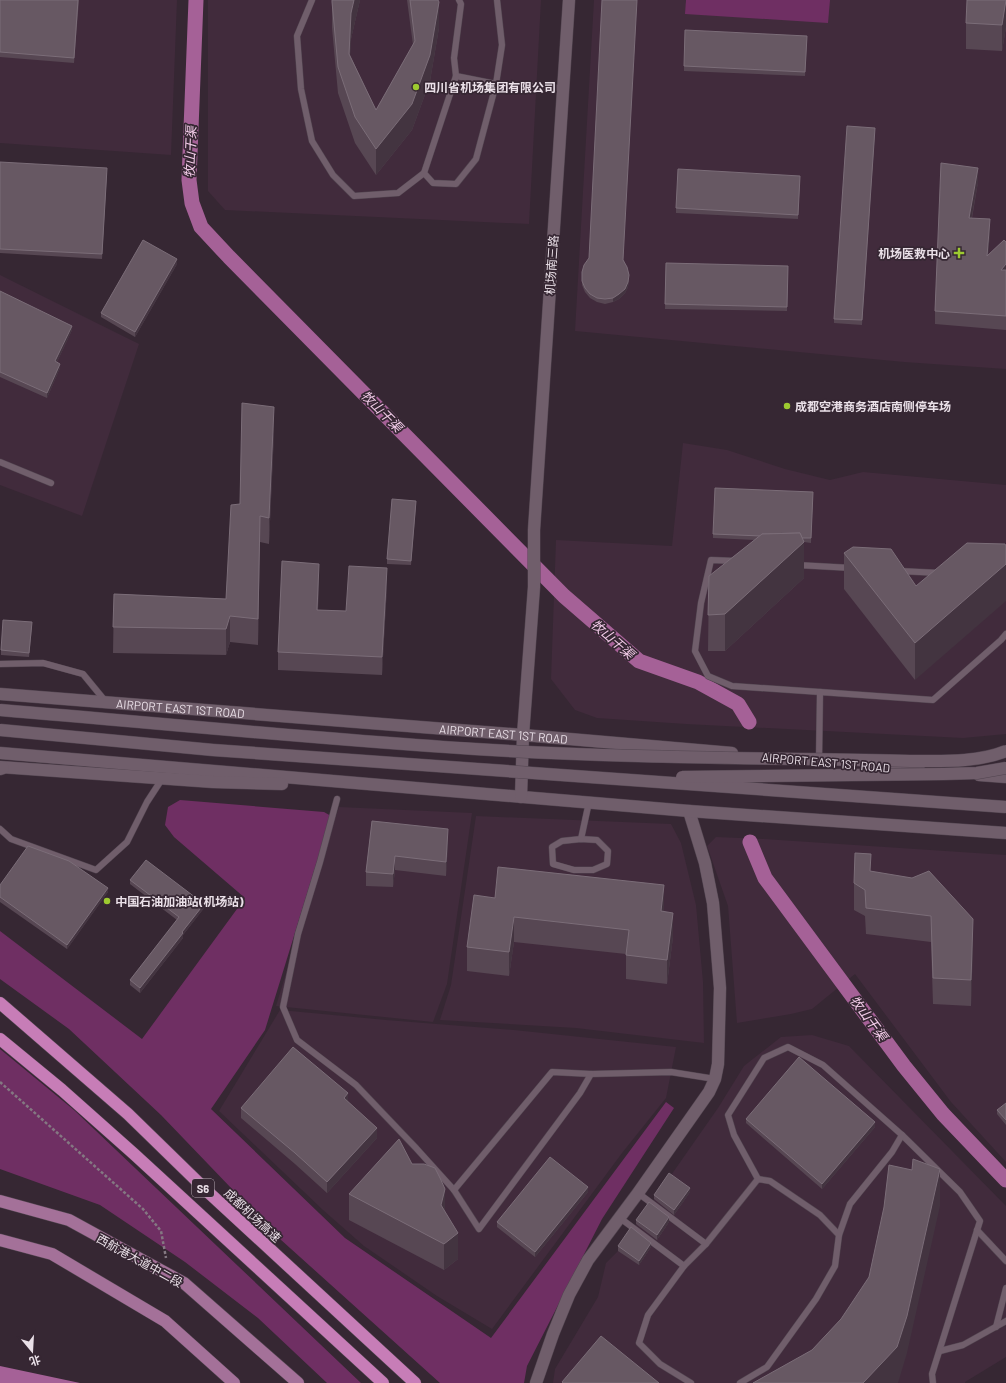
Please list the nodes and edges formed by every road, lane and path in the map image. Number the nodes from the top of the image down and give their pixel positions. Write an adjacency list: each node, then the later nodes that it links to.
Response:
1 (312, 0): 8 (lane)
2 (459, 0): 5 (lane)
3 (497, 0): 6 (lane)
4 (569, 0): 7 (street, 机场南三路)
5 (456, 76): 6 (lane); 8 (lane)
6 (496, 84): 7 (lane); 8 (lane)
7 (563, 88): 23 (street, 机场南三路)
8 (424, 173)
9 (0, 462): 10 (lane)
10 (51, 483)
11 (742, 562): 18 (lane)
12 (789, 564): 13 (lane)
13 (860, 568)
14 (891, 570): 15 (lane)
15 (946, 573)
16 (1006, 634): 18 (lane)
17 (0, 664): 20 (lane)
18 (820, 692): 26 (lane)
19 (0, 694): 20 (street, AIRPORT EAST 1ST ROAD)
20 (106, 702): 23 (street, AIRPORT EAST 1ST ROAD)
21 (0, 710): 24 (street, bridge)
22 (0, 730): 30 (street, bridge)
23 (523, 734): 26 (street, AIRPORT EAST 1ST ROAD); 33 (street, 机场南三路)
24 (1006, 751)
25 (0, 753): 32 (street)
26 (819, 761): 29 (street, AIRPORT EAST 1ST ROAD)
27 (1, 768): 31 (street)
28 (1006, 768): 30 (street, bridge)
29 (1006, 777)
30 (599, 778): 36 (street, bridge)
31 (162, 779): 32 (street); 38 (lane)
32 (325, 780): 33 (street)
33 (521, 797): 35 (street)
34 (338, 799): 48 (lane)
35 (589, 802): 37 (street); 40 (lane)
36 (1006, 807)
37 (689, 811): 39 (street); 44 (street)
38 (0, 828)
39 (1006, 833)
40 (581, 839): 40 (lane)
41 (0, 1003): 66 (highway, 成都机场高速 / S6)
42 (0, 1038): 65 (highway, S6)
43 (591, 1074): 44 (lane); 48 (lane); 48 (lane)
44 (715, 1079): 49 (street)
45 (0, 1082): 58 (path)
46 (902, 1135): 47 (lane); 52 (lane); 53 (lane)
47 (758, 1179): 53 (lane); 55 (lane)
48 (454, 1190)
49 (638, 1194): 51 (street); 55 (lane)
50 (0, 1201): 58 (main road, 西航港大道中二段)
51 (620, 1218): 57 (lane); 67 (street)
52 (977, 1230): 56 (lane); 62 (lane)
53 (839, 1236): 69 (lane)
54 (0, 1240): 63 (main road)
55 (706, 1244): 57 (lane)
56 (1006, 1261)
57 (684, 1266): 68 (lane)
58 (168, 1274): 64 (main road, 西航港大道中二段)
59 (1006, 1288): 61 (lane)
60 (1006, 1321): 61 (lane)
61 (996, 1327): 62 (lane)
62 (940, 1351): 70 (lane)
63 (234, 1383)
64 (298, 1383)
65 (383, 1383)
66 (415, 1383)
67 (536, 1383)
68 (691, 1383)
69 (740, 1383)
70 (933, 1383)

